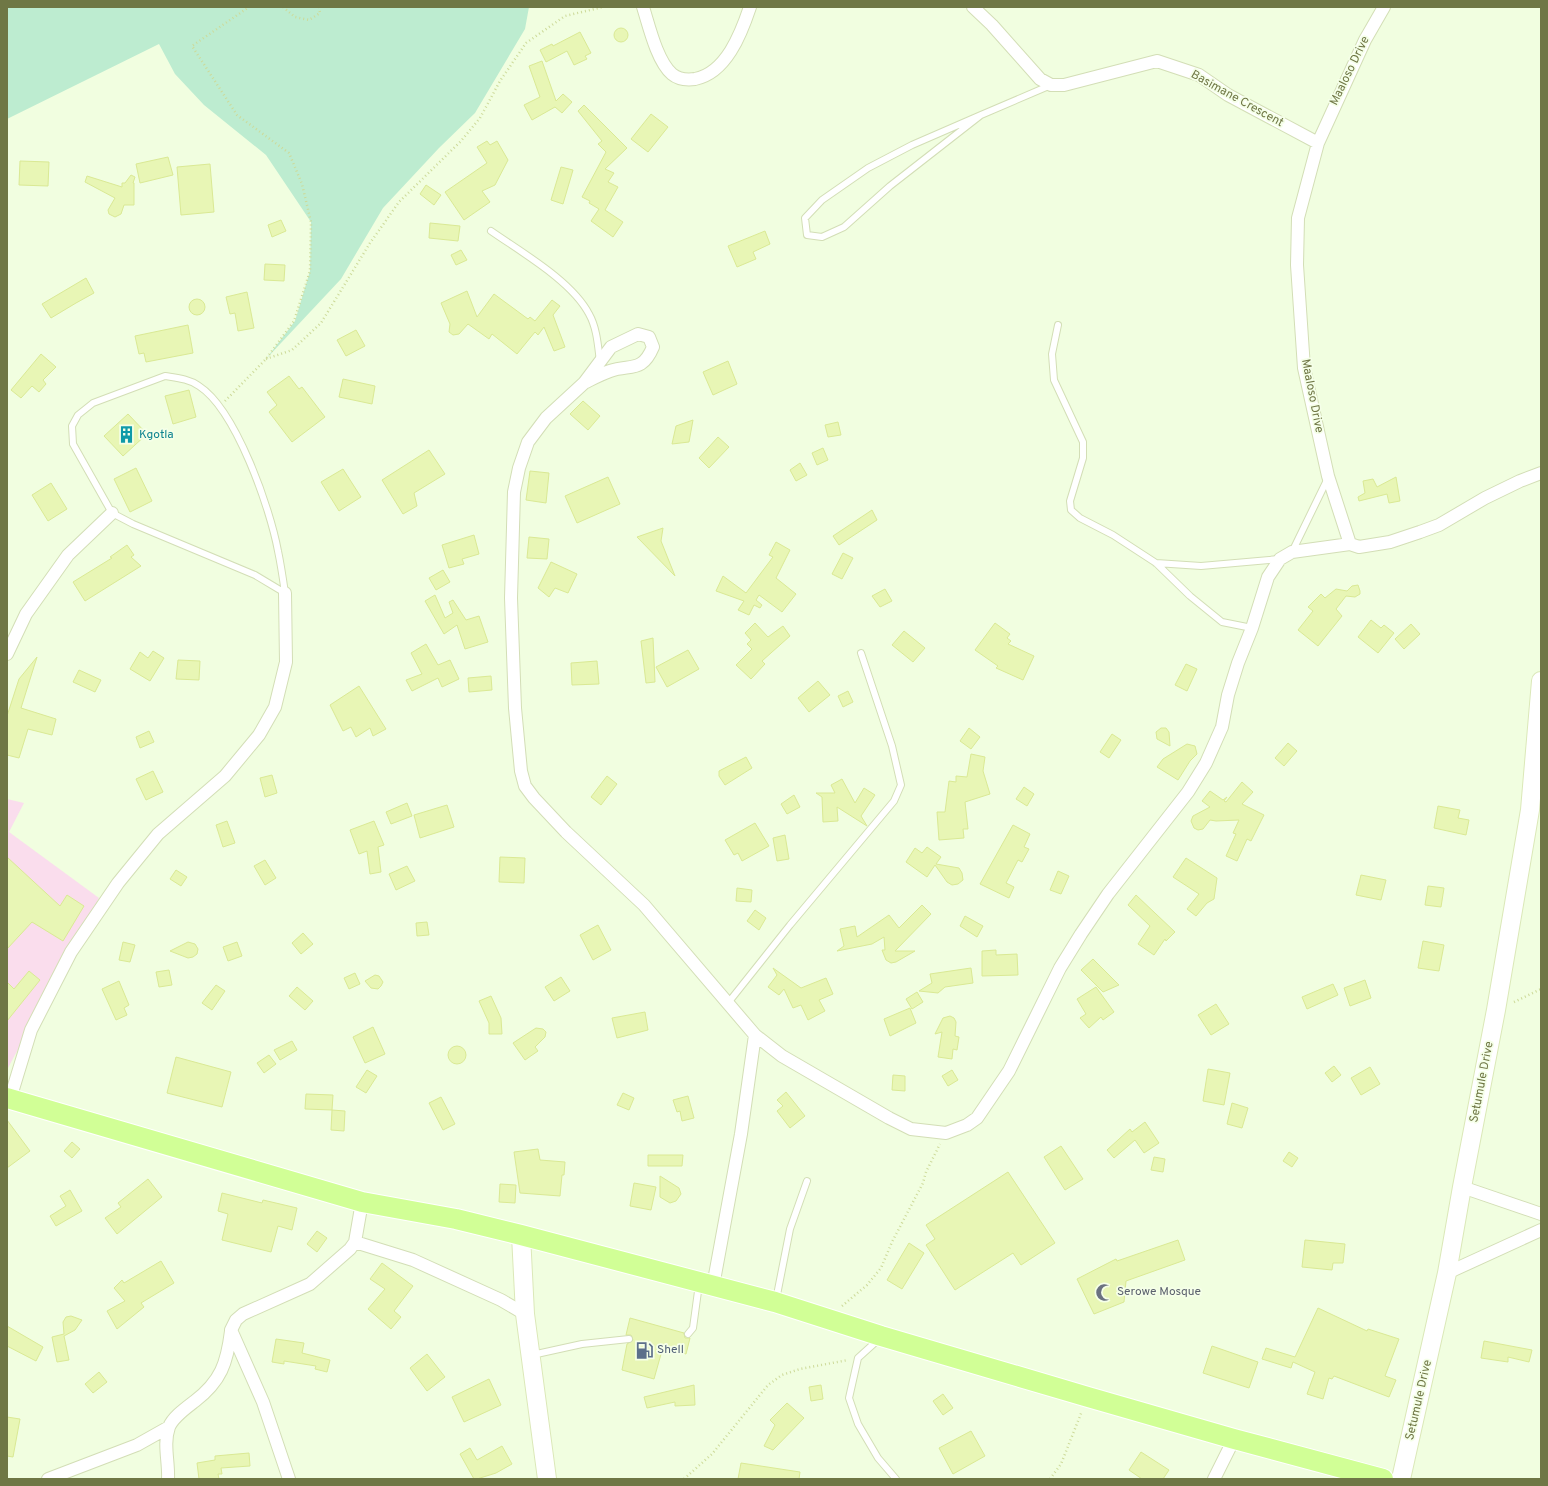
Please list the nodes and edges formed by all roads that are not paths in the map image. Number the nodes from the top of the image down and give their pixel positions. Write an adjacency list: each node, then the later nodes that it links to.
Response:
1 (643, 7): 2 (street)
2 (750, 7)
3 (973, 7): 5 (street)
4 (1384, 7): 7 (street, Maaloso Drive)
5 (1051, 85): 6 (lane); 7 (street, Basimane Crescent)
6 (981, 115): 6 (lane)
7 (1318, 143): 13 (street, Maaloso Drive)
8 (491, 231): 10 (lane)
9 (1058, 325): 18 (lane)
10 (600, 363): 11 (street); 11 (street)
11 (584, 383): 24 (street)
12 (1541, 473): 15 (street)
13 (1328, 476): 15 (street, Maaloso Drive); 16 (lane)
14 (112, 513): 19 (lane); 19 (lane); 22 (street)
15 (1350, 544): 16 (street)
16 (1292, 552): 17 (street)
17 (1280, 559): 18 (lane); 20 (street)
18 (1156, 563): 20 (lane)
19 (285, 593): 26 (street)
20 (1252, 628): 25 (street)
21 (861, 653): 24 (lane)
22 (7, 654)
23 (1541, 681): 28 (street, Setumule Drive)
24 (728, 1003): 25 (street)
25 (755, 1035): 35 (street)
26 (9, 1098): 29 (main road)
27 (807, 1181): 36 (lane)
28 (1462, 1187): 30 (street); 34 (street, Setumule Drive)
29 (362, 1202): 32 (main road); 33 (street)
30 (1541, 1214)
31 (1541, 1230): 34 (street)
32 (521, 1235): 35 (main road); 37 (street)
33 (354, 1242): 37 (street); 38 (street)
34 (1447, 1273): 52 (street, Setumule Drive)
35 (706, 1284): 36 (main road); 39 (lane)
36 (775, 1302): 40 (main road)
37 (525, 1314): 42 (street)
38 (231, 1330): 43 (street); 47 (street)
39 (688, 1334)
40 (881, 1336): 44 (main road); 49 (lane)
41 (629, 1339): 42 (lane)
42 (530, 1355): 48 (street)
43 (169, 1427): 45 (street); 46 (street)
44 (1234, 1439): 50 (street); 51 (main road)
45 (48, 1479)
46 (168, 1479)
47 (289, 1479)
48 (547, 1479)
49 (896, 1479)
50 (1214, 1479)
51 (1383, 1479)
52 (1401, 1479)

